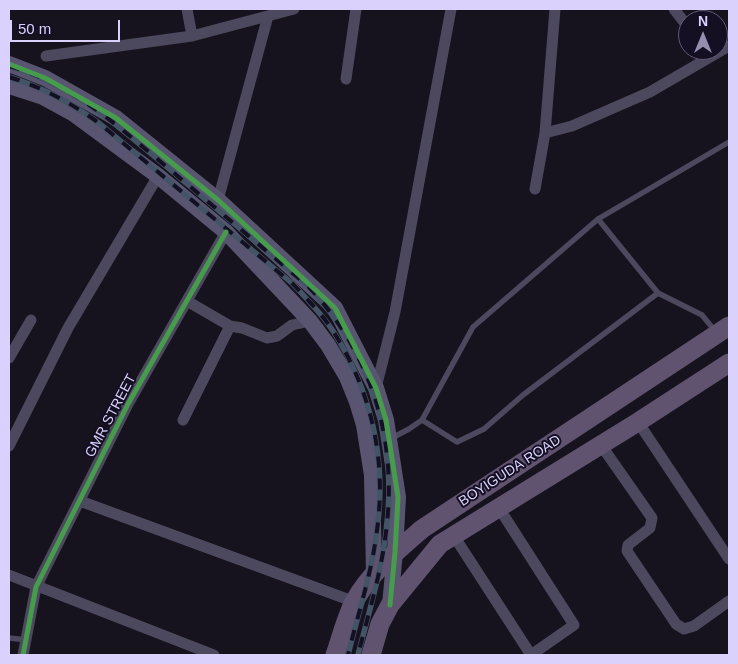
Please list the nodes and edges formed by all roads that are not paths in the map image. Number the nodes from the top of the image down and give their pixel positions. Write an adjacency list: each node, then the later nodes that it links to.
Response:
1 (187, 9): 7 (street)
2 (294, 9): 6 (street)
3 (356, 9): 11 (street)
4 (451, 9): 30 (street)
5 (555, 9): 15 (street)
6 (268, 16): 7 (street); 19 (street)
7 (192, 36): 8 (street)
8 (46, 56)
9 (698, 60): 15 (street)
10 (9, 64): 12 (street)
11 (346, 79)
12 (48, 80): 14 (street); 19 (street)
13 (9, 86): 14 (street)
14 (43, 97): 17 (street)
15 (545, 133): 18 (street)
16 (729, 142): 20 (lane)
17 (158, 176): 21 (street); 36 (street)
18 (535, 189)
19 (218, 200): 30 (street)
20 (598, 219): 22 (lane); 32 (lane)
21 (226, 232): 23 (street, GMR STREET); 25 (street)
22 (658, 293): 27 (lane); 32 (lane)
23 (187, 301): 26 (street); 37 (street, GMR STREET)
24 (31, 320): 28 (street)
25 (310, 321): 26 (street); 42 (street)
26 (230, 326): 31 (street)
27 (723, 330): 40 (main road, BOYIGUDA ROAD)
28 (9, 358)
29 (729, 363): 33 (main road, BOYIGUDA ROAD)
30 (376, 388): 34 (street)
31 (183, 420)
32 (422, 420): 34 (lane)
33 (638, 422): 35 (main road, BOYIGUDA ROAD); 41 (street)
34 (389, 440): 40 (street)
35 (602, 445): 38 (main road, BOYIGUDA ROAD); 45 (street)
36 (9, 446)
37 (80, 501): 44 (street, GMR STREET); 46 (street)
38 (499, 508): 39 (main road, BOYIGUDA ROAD); 39 (street)
39 (454, 536): 47 (main road, BOYIGUDA ROAD)
40 (395, 552): 42 (main road, BOYIGUDA ROAD); 47 (street)
41 (729, 559)
42 (374, 573): 46 (main road, BOYIGUDA ROAD)
43 (9, 575): 44 (street)
44 (36, 587): 49 (street, GMR STREET); 51 (street)
45 (729, 601)
46 (354, 602): 52 (main road, BOYIGUDA ROAD)
47 (390, 605): 53 (main road, BOYIGUDA ROAD)
48 (9, 638): 49 (lane)
49 (27, 640): 50 (street, GMR STREET)
50 (23, 655)
51 (214, 655)
52 (335, 655)
53 (371, 655)

